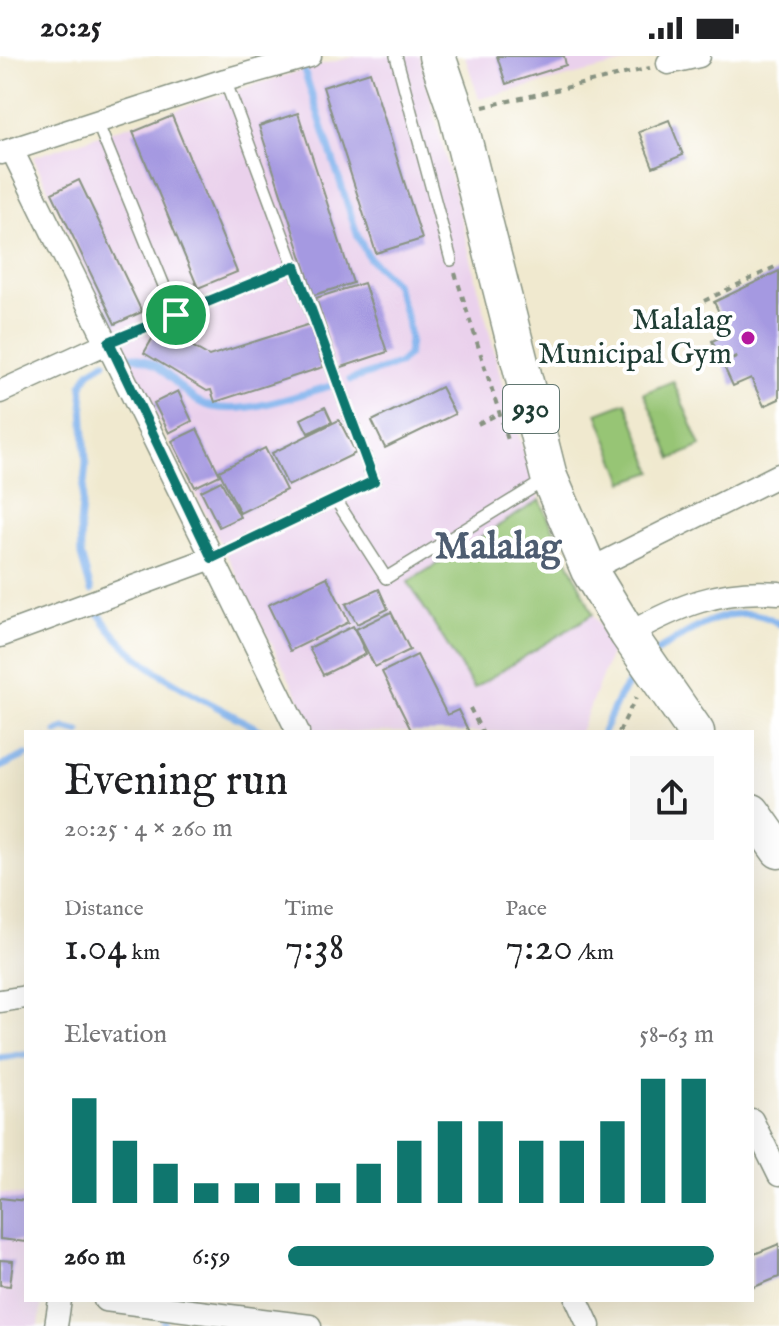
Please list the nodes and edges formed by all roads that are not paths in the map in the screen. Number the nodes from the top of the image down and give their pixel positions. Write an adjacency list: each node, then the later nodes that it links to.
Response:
1 (310, 56): 6 (street)
2 (396, 56): 9 (lane)
3 (437, 56): 15 (main road, 930)
4 (699, 56): 5 (street)
5 (668, 63)
6 (225, 80): 7 (street); 10 (lane)
7 (97, 122): 8 (street); 11 (lane)
8 (6, 152): 12 (street)
9 (451, 260)
10 (295, 266): 11 (lane); 16 (lane)
11 (176, 315): 12 (lane)
12 (109, 342): 13 (street); 17 (street)
13 (0, 392)
14 (779, 475): 18 (street)
15 (538, 484): 16 (lane); 18 (main road, 930)
16 (336, 500): 17 (lane)
17 (212, 558): 21 (street); 22 (street)
18 (589, 570): 20 (main road, 930)
19 (779, 593): 20 (street)
20 (628, 634): 23 (main road, 930)
21 (0, 636)
22 (297, 730)
23 (695, 730)
24 (754, 815): 25 (main road)
25 (779, 850)
26 (24, 997): 27 (street)
27 (0, 1001)
28 (754, 1124): 29 (street)
29 (779, 1175)
30 (60, 1302): 33 (street)
31 (121, 1302): 34 (street)
32 (578, 1302): 35 (street)
33 (56, 1326)
34 (310, 1326)
35 (589, 1326)

